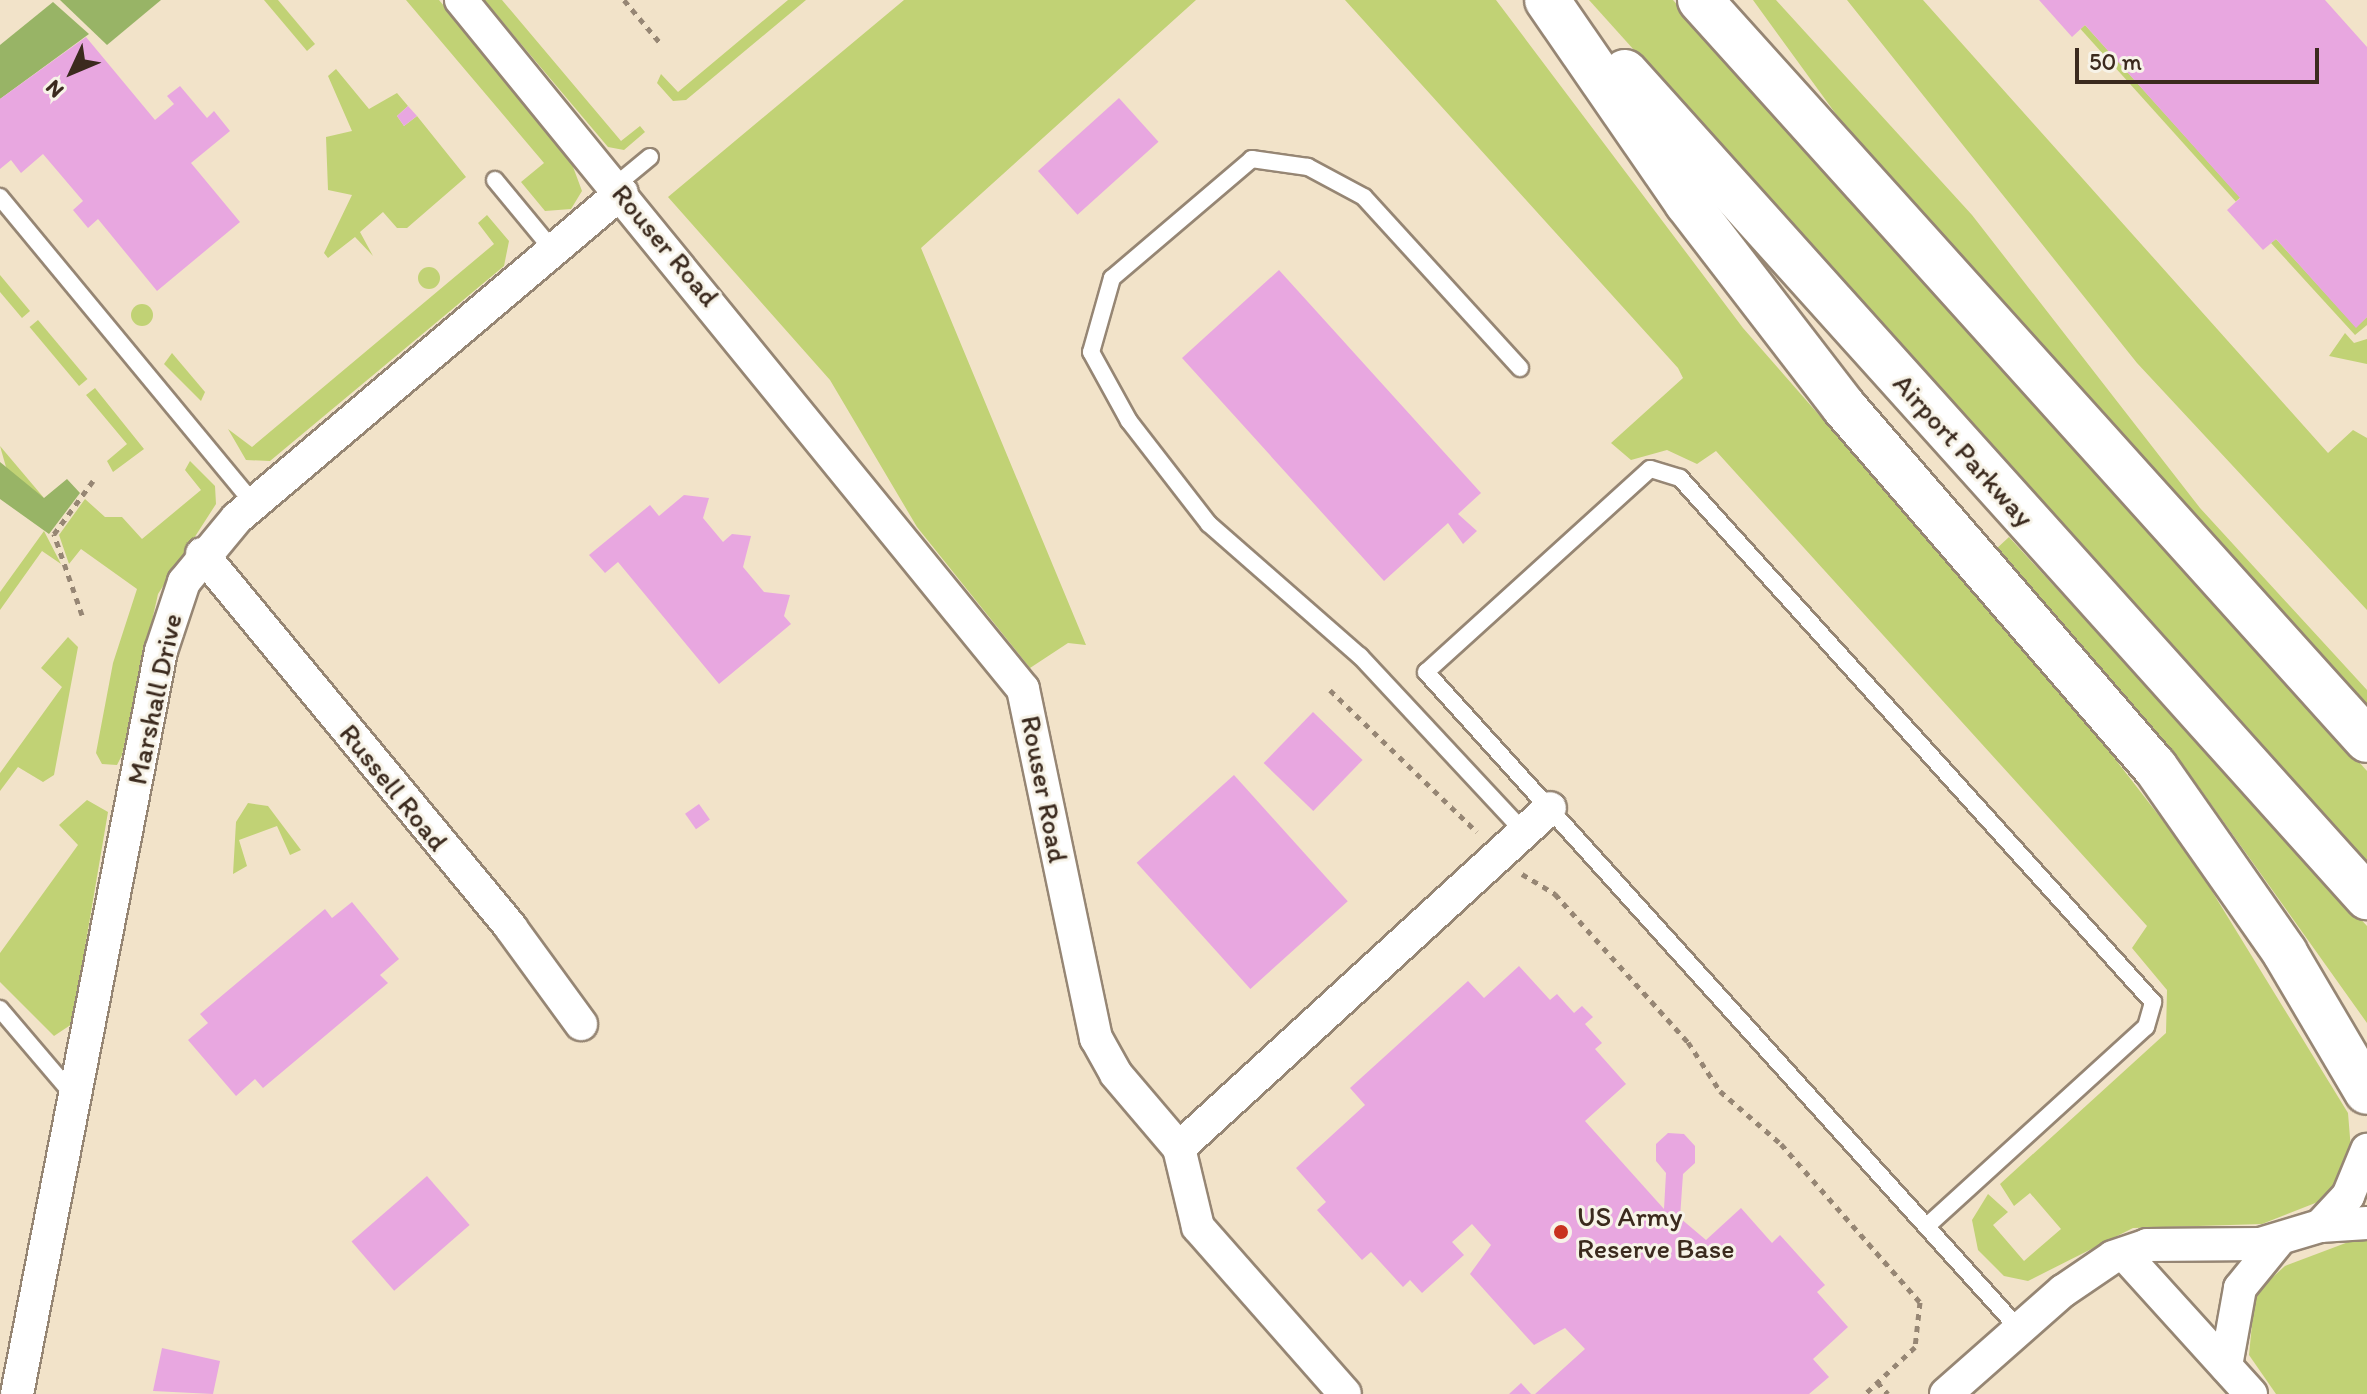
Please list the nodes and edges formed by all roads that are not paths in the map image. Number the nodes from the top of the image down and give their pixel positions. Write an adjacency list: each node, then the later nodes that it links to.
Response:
1 (461, 0): 7 (street, Rouser Road)
2 (1547, 0): 19 (highway)
3 (1564, 0): 16 (highway, Airport Parkway)
4 (1700, 0): 13 (highway)
5 (650, 157): 7 (lane)
6 (495, 180): 9 (lane)
7 (619, 189): 9 (street, Marshall Drive); 21 (street, Rouser Road)
8 (0, 197): 11 (lane)
9 (553, 250): 11 (street, Marshall Drive)
10 (1520, 368): 15 (lane)
11 (254, 504): 12 (street, Marshall Drive)
12 (202, 554): 18 (street, Russell Road); 20 (street, Marshall Drive)
13 (2367, 740)
14 (1550, 808): 15 (street); 24 (lane); 24 (lane)
15 (1524, 832): 21 (street)
16 (2367, 897)
17 (0, 1009): 20 (lane)
18 (581, 1024)
19 (2367, 1092)
20 (76, 1099): 30 (street, Marshall Drive)
21 (1179, 1148): 31 (street)
22 (2367, 1150): 25 (street)
23 (2367, 1223): 25 (street)
24 (1927, 1226): 28 (lane)
25 (2320, 1226): 26 (street)
26 (2279, 1240): 27 (street); 29 (street)
27 (2124, 1254): 28 (street); 29 (street)
28 (2019, 1329): 32 (street)
29 (2226, 1366): 33 (street)
30 (17, 1394)
31 (1345, 1394)
32 (1946, 1394)
33 (2251, 1394)

